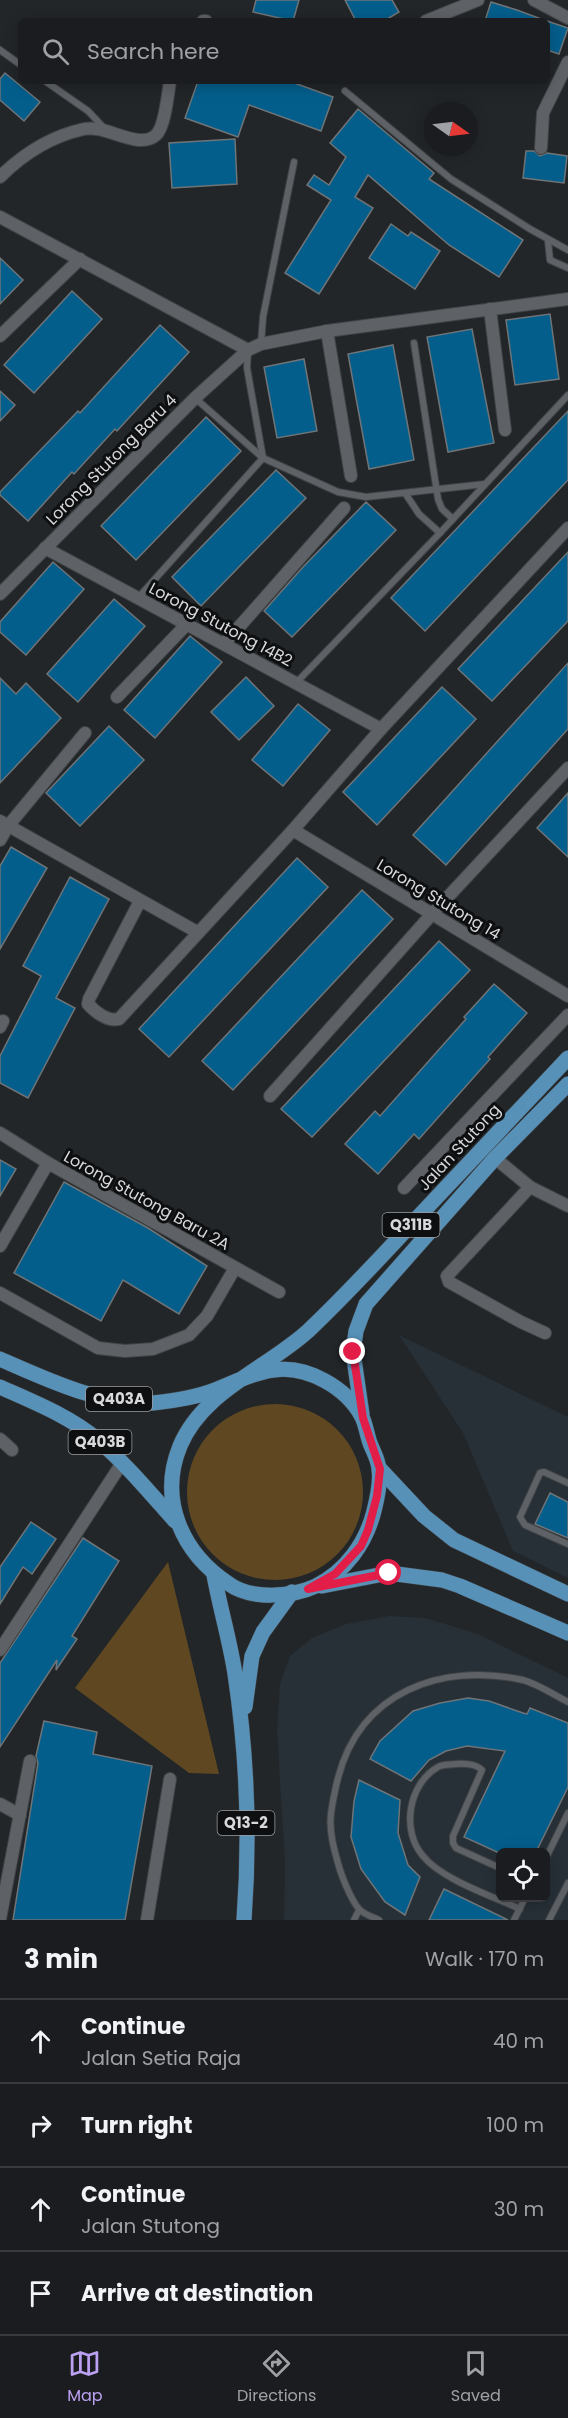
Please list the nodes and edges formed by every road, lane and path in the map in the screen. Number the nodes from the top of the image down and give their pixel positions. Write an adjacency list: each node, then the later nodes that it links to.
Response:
1 (478, 0): 3 (street)
2 (534, 0): 4 (street)
3 (433, 18)
4 (568, 18)
5 (0, 50): 7 (lane)
6 (568, 62): 12 (street)
7 (18, 63)
8 (49, 84): 11 (lane)
9 (169, 84): 11 (street)
10 (345, 91): 16 (lane)
11 (105, 129): 14 (street)
12 (541, 148)
13 (294, 162): 25 (lane)
14 (0, 177)
15 (0, 217): 18 (street)
16 (548, 240): 17 (lane); 19 (lane)
17 (568, 250)
18 (80, 259): 23 (street); 26 (street)
19 (568, 268)
20 (568, 299): 21 (street, Lorong Stutong Baru 4)
21 (490, 309): 22 (street, Lorong Stutong Baru 4); 29 (street)
22 (327, 331): 25 (street, Lorong Stutong Baru 4); 31 (street)
23 (0, 336)
24 (414, 343): 33 (lane)
25 (261, 344): 26 (street, Lorong Stutong Baru 4)
26 (248, 350): 28 (street, Lorong Stutong Baru 4); 30 (lane)
27 (568, 395): 32 (lane)
28 (195, 398): 30 (lane); 39 (street, Lorong Stutong Baru 4)
29 (505, 430)
30 (263, 458): 34 (lane); 41 (lane)
31 (351, 476)
32 (486, 484): 33 (lane); 36 (lane)
33 (437, 488): 34 (lane); 36 (lane)
34 (405, 493): 38 (lane)
35 (344, 508): 43 (street)
36 (453, 519): 38 (lane)
37 (568, 528): 46 (street)
38 (440, 533): 44 (lane)
39 (45, 548): 40 (street, Lorong Stutong Baru 4); 41 (street, Lorong Stutong 14B2)
40 (0, 594)
41 (138, 598): 42 (street, Lorong Stutong 14B2)
42 (187, 624): 43 (street, Lorong Stutong 14B2); 45 (street)
43 (224, 644): 44 (street, Lorong Stutong 14B2)
44 (296, 683): 46 (street, Lorong Stutong 14B2)
45 (117, 697)
46 (381, 729): 50 (street)
47 (85, 733): 49 (street)
48 (568, 768): 53 (street)
49 (4, 824): 51 (street); 52 (street)
50 (293, 830): 53 (street, Lorong Stutong 14); 54 (street)
51 (0, 840)
52 (140, 901): 54 (street); 54 (street)
53 (432, 914): 55 (street, Lorong Stutong 14); 59 (street)
54 (198, 933)
55 (568, 996)
56 (568, 1015): 64 (street)
57 (568, 1058): 72 (main road, Jalan Stutong / Q311B)
58 (568, 1084): 61 (main road, Jalan Stutong)
59 (270, 1096)
60 (0, 1133): 62 (street, Lorong Stutong Baru 2A)
61 (495, 1158): 63 (street); 74 (main road, Jalan Stutong)
62 (48, 1163): 66 (street); 67 (street, Lorong Stutong Baru 2A)
63 (530, 1187): 65 (street); 70 (street)
64 (404, 1188)
65 (568, 1206)
66 (0, 1246)
67 (235, 1268): 68 (street, Lorong Stutong Baru 2A); 69 (street)
68 (279, 1292)
69 (0, 1293)
70 (545, 1333)
71 (0, 1359): 72 (main road, Q403A)
72 (242, 1380): 74 (main road); 80 (main road)
73 (0, 1387): 77 (main road, Q403B)
74 (363, 1418): 78 (main road)
75 (0, 1439): 76 (street)
76 (12, 1450)
77 (122, 1463): 80 (main road, Q403B); 87 (street)
78 (380, 1469): 83 (main road); 85 (main road)
79 (568, 1483): 81 (lane)
80 (179, 1525): 82 (main road)
81 (568, 1544)
82 (214, 1575): 84 (main road); 89 (main road, Q13-2)
83 (308, 1589): 84 (main road); 86 (main road)
84 (292, 1592): 89 (main road, Q13-2)
85 (568, 1594)
86 (568, 1633)
87 (0, 1650)
88 (568, 1702): 104 (lane)
89 (242, 1725): 107 (main road, Q13-2)
90 (30, 1761): 94 (street)
91 (170, 1779): 106 (street)
92 (0, 1804): 94 (street)
93 (568, 1813): 95 (lane)
94 (20, 1815): 105 (street)
95 (561, 1827): 96 (lane); 97 (lane)
96 (568, 1831)
97 (550, 1850)
98 (496, 1866): 100 (lane)
99 (568, 1883): 111 (lane)
100 (496, 1898)
101 (505, 1902): 103 (lane)
102 (523, 1902): 103 (lane)
103 (520, 1909): 110 (lane)
104 (359, 1910): 108 (lane); 109 (lane)
105 (0, 1919)
106 (147, 1920)
107 (244, 1920)
108 (354, 1920)
109 (379, 1920)
110 (514, 1920)
111 (549, 1920)

